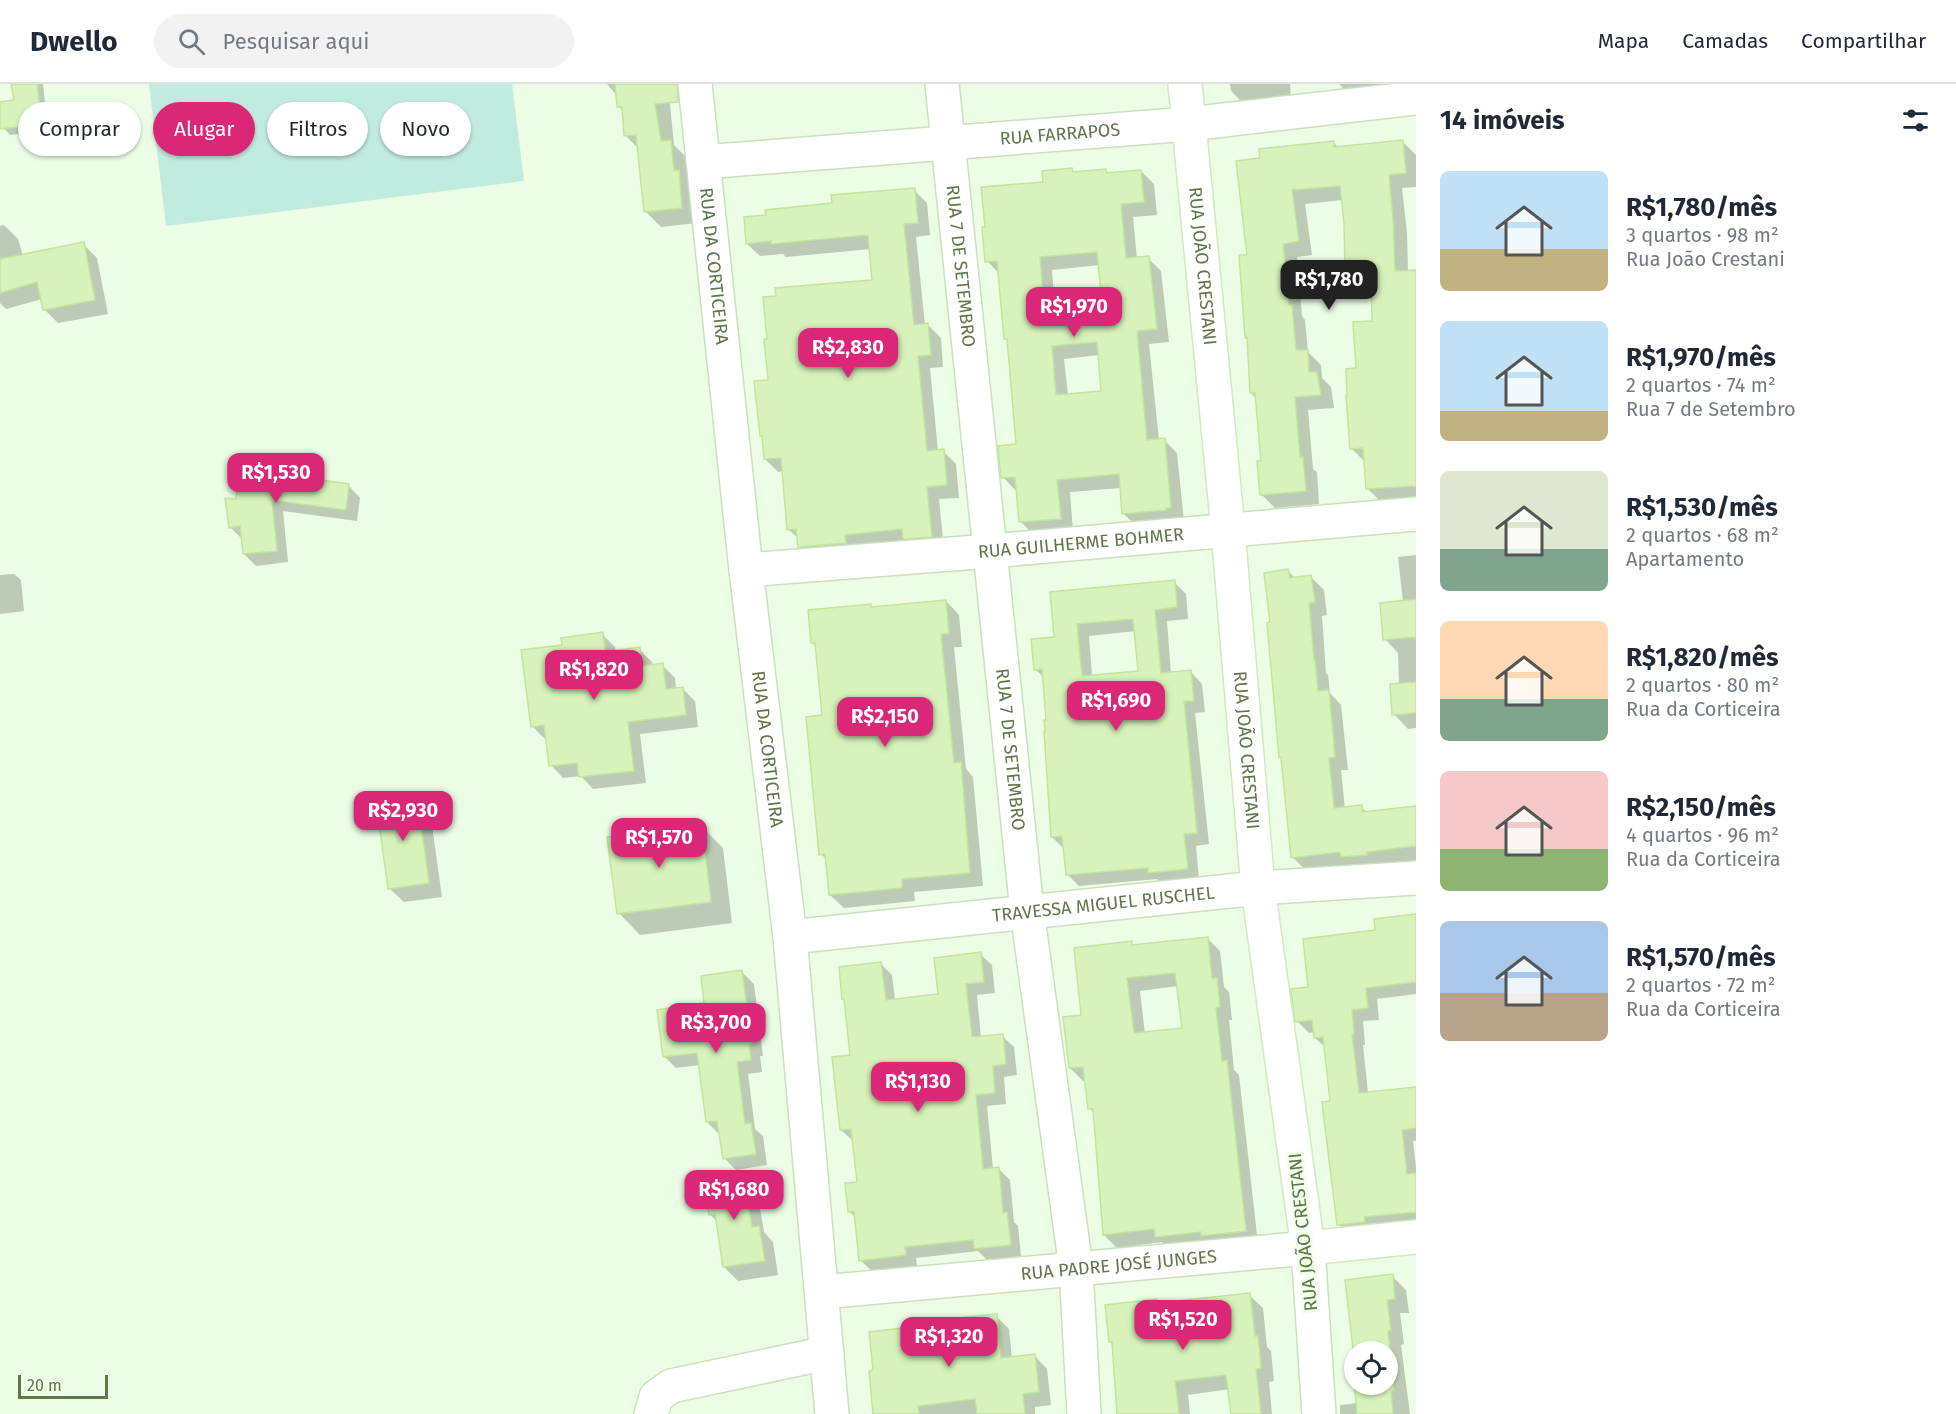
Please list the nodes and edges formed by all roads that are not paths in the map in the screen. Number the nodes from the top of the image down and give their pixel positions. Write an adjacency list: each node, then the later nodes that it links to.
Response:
1 (695, 84): 7 (street, RUA DA CORTICEIRA)
2 (942, 84): 6 (street, RUA 7 DE SETEMBRO)
3 (1185, 84): 5 (street, RUA JOÃO CRESTANI)
4 (1416, 98): 5 (street, RUA FARRAPOS)
5 (1189, 124): 6 (street, RUA FARRAPOS); 9 (street, RUA JOÃO CRESTANI)
6 (948, 143): 7 (street, RUA FARRAPOS); 10 (street, RUA 7 DE SETEMBRO)
7 (703, 162): 11 (street, RUA DA CORTICEIRA)
8 (1416, 514): 9 (street, RUA GUILHERME BOHMER)
9 (1227, 531): 10 (street, RUA GUILHERME BOHMER); 13 (street, RUA JOÃO CRESTANI)
10 (990, 551): 11 (street, RUA GUILHERME BOHMER); 14 (street, RUA 7 DE SETEMBRO)
11 (746, 570): 15 (street, RUA DA CORTICEIRA)
12 (1416, 878): 13 (street, TRAVESSA MIGUEL RUSCHEL)
13 (1258, 888): 14 (street, TRAVESSA MIGUEL RUSCHEL); 17 (street, RUA JOÃO CRESTANI)
14 (1027, 911): 15 (street, TRAVESSA MIGUEL RUSCHEL); 18 (street, RUA 7 DE SETEMBRO)
15 (790, 937): 19 (street, RUA DA CORTICEIRA)
16 (1416, 1237): 17 (street, RUA PADRE JOSÉ JUNGES)
17 (1308, 1248): 18 (street, RUA PADRE JOSÉ JUNGES); 24 (street, RUA JOÃO CRESTANI)
18 (1076, 1268): 19 (street, RUA PADRE JOSÉ JUNGES); 23 (street, RUA 7 DE SETEMBRO)
19 (822, 1292): 20 (street, RUA DA CORTICEIRA)
20 (827, 1353): 21 (street); 22 (street, RUA DA CORTICEIRA)
21 (651, 1414)
22 (832, 1414)
23 (1083, 1414)
24 (1319, 1414)

